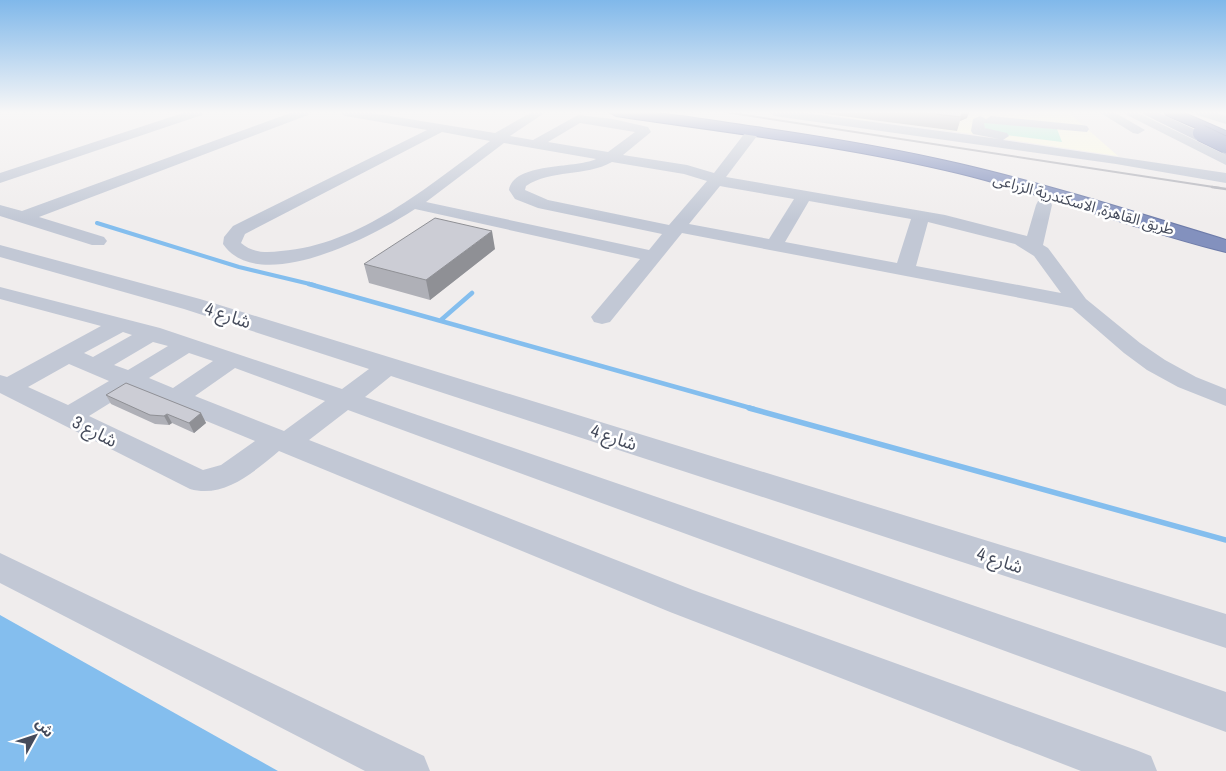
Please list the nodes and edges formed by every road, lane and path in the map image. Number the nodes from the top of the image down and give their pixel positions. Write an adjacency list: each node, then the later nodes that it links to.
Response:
1 (90, 148): 19 (street)
2 (208, 148): 28 (street)
3 (389, 148): 23 (street)
4 (489, 148): 23 (street)
5 (560, 148): 14 (street)
6 (621, 148): 14 (street)
7 (746, 148): 21 (street)
8 (834, 148): 38 (highway)
9 (863, 148): 35 (highway, طريق القاهرة, الاسكندرية الزراعى)
10 (903, 148): 31 (highway, طريق القاهرة, الاسكندرية الزراعى)
11 (1109, 148): 16 (street)
12 (1156, 148): 16 (street)
13 (1200, 148): 15 (street)
14 (610, 156): 21 (street); 24 (street)
15 (1226, 161)
16 (1176, 162): 17 (street); 18 (street); 20 (street)
17 (1226, 166)
18 (1226, 174)
19 (0, 178)
20 (1226, 178)
21 (716, 179): 22 (street); 30 (street)
22 (804, 196): 27 (street); 33 (street)
23 (413, 204): 29 (street)
24 (544, 204): 29 (street); 30 (street)
25 (1044, 205): 34 (street)
26 (0, 210): 28 (street)
27 (921, 216): 34 (street); 39 (street)
28 (23, 217): 32 (street)
29 (514, 226): 36 (street)
30 (674, 229): 33 (street); 36 (street)
31 (1226, 238)
32 (98, 241)
33 (774, 245): 39 (street)
34 (1034, 246): 41 (street)
35 (1226, 246)
36 (652, 256): 42 (street)
37 (7, 257): 48 (street, شارع 4)
38 (1226, 258)
39 (905, 269): 41 (street)
40 (0, 293): 43 (street)
41 (1079, 303): 52 (street)
42 (602, 317)
43 (121, 324): 44 (street); 47 (street)
44 (152, 333): 45 (street); 47 (street)
45 (188, 344): 46 (street); 49 (street)
46 (232, 359): 51 (street); 53 (street)
47 (81, 361): 49 (street); 50 (street)
48 (387, 367): 53 (street); 57 (street, شارع 4)
49 (129, 380): 51 (street); 54 (street)
50 (4, 385): 54 (street, شارع 3)
51 (175, 398): 55 (street)
52 (1226, 398)
53 (345, 399): 55 (street); 58 (street)
54 (68, 417): 55 (street, شارع 3)
55 (281, 441): 60 (street)
56 (0, 567): 59 (street)
57 (1226, 632)
58 (1226, 712)
59 (409, 771)
60 (1136, 771)

